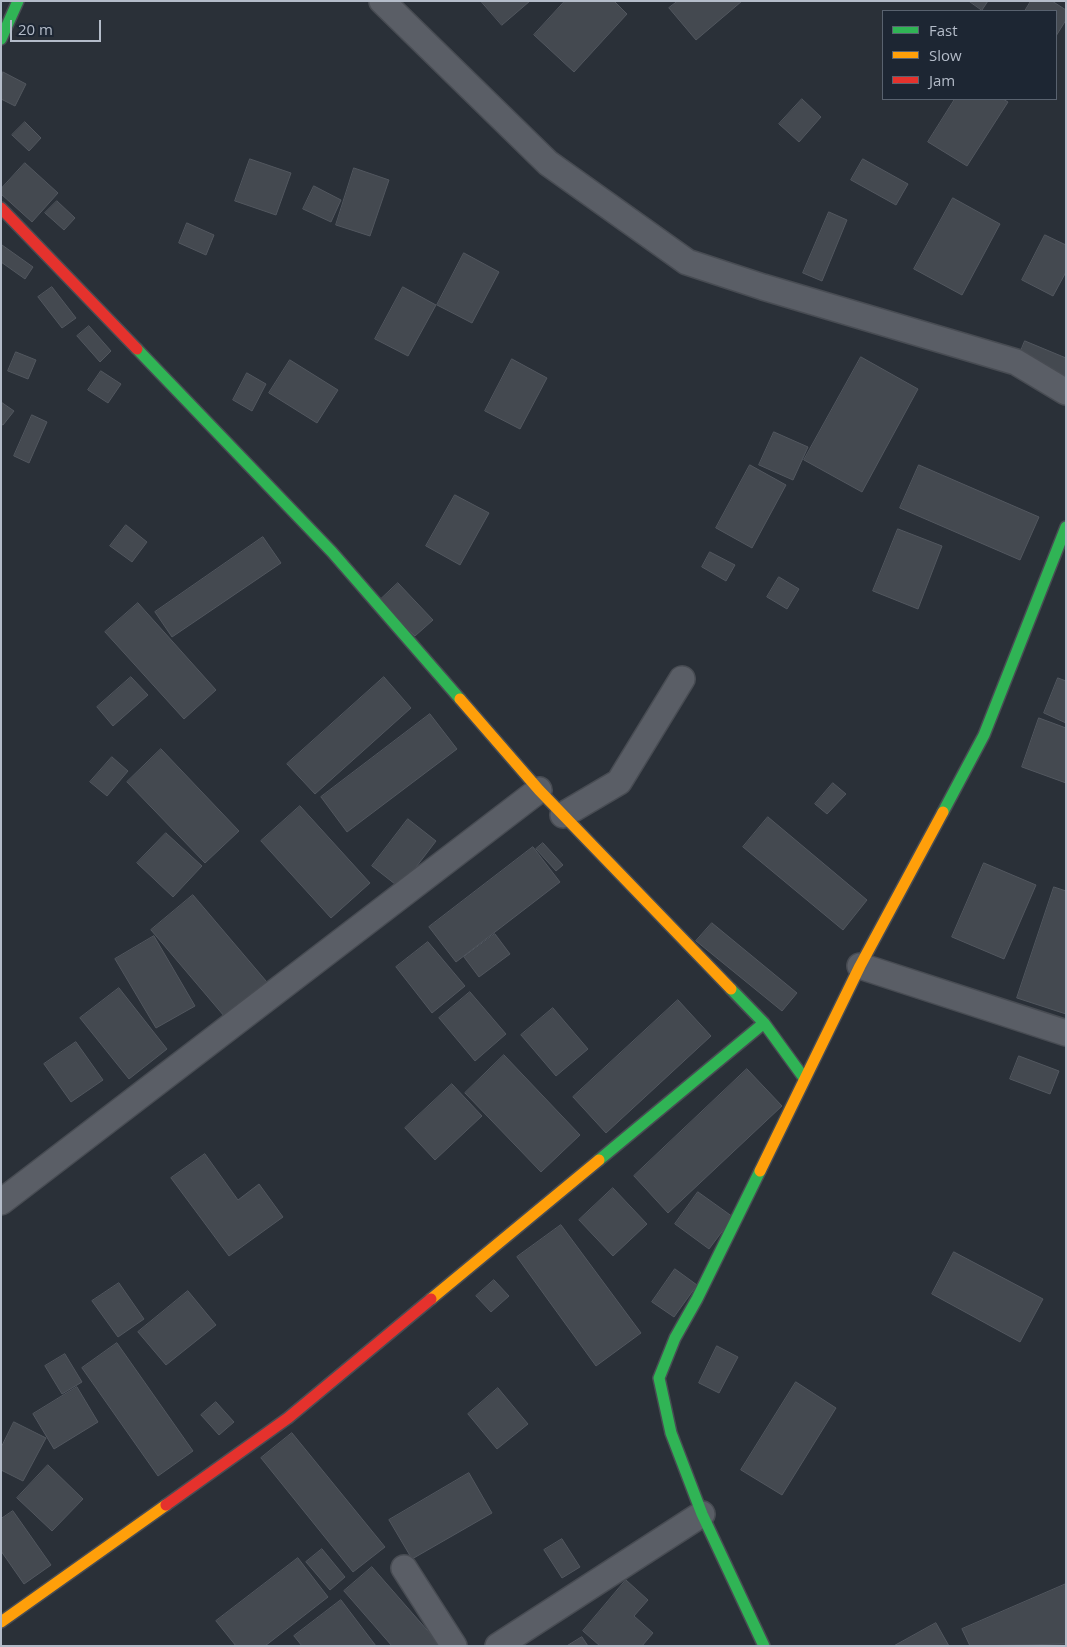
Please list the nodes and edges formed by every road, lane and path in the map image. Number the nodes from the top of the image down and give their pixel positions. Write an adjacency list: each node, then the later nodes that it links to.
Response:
1 (18, 1): 3 (street)
2 (382, 1): 5 (street)
3 (1, 39)
4 (1, 208): 8 (street)
5 (1066, 392)
6 (1066, 527): 10 (street)
7 (682, 679): 9 (street)
8 (539, 790): 9 (street); 14 (street)
9 (563, 815): 11 (street)
10 (860, 966): 12 (street); 13 (street)
11 (764, 1023): 13 (street); 17 (street)
12 (1066, 1033)
13 (804, 1078): 15 (street)
14 (1, 1202)
15 (702, 1514): 19 (street); 20 (street)
16 (404, 1568): 18 (street)
17 (1, 1622)
18 (454, 1646)
19 (498, 1646)
20 (764, 1646)

